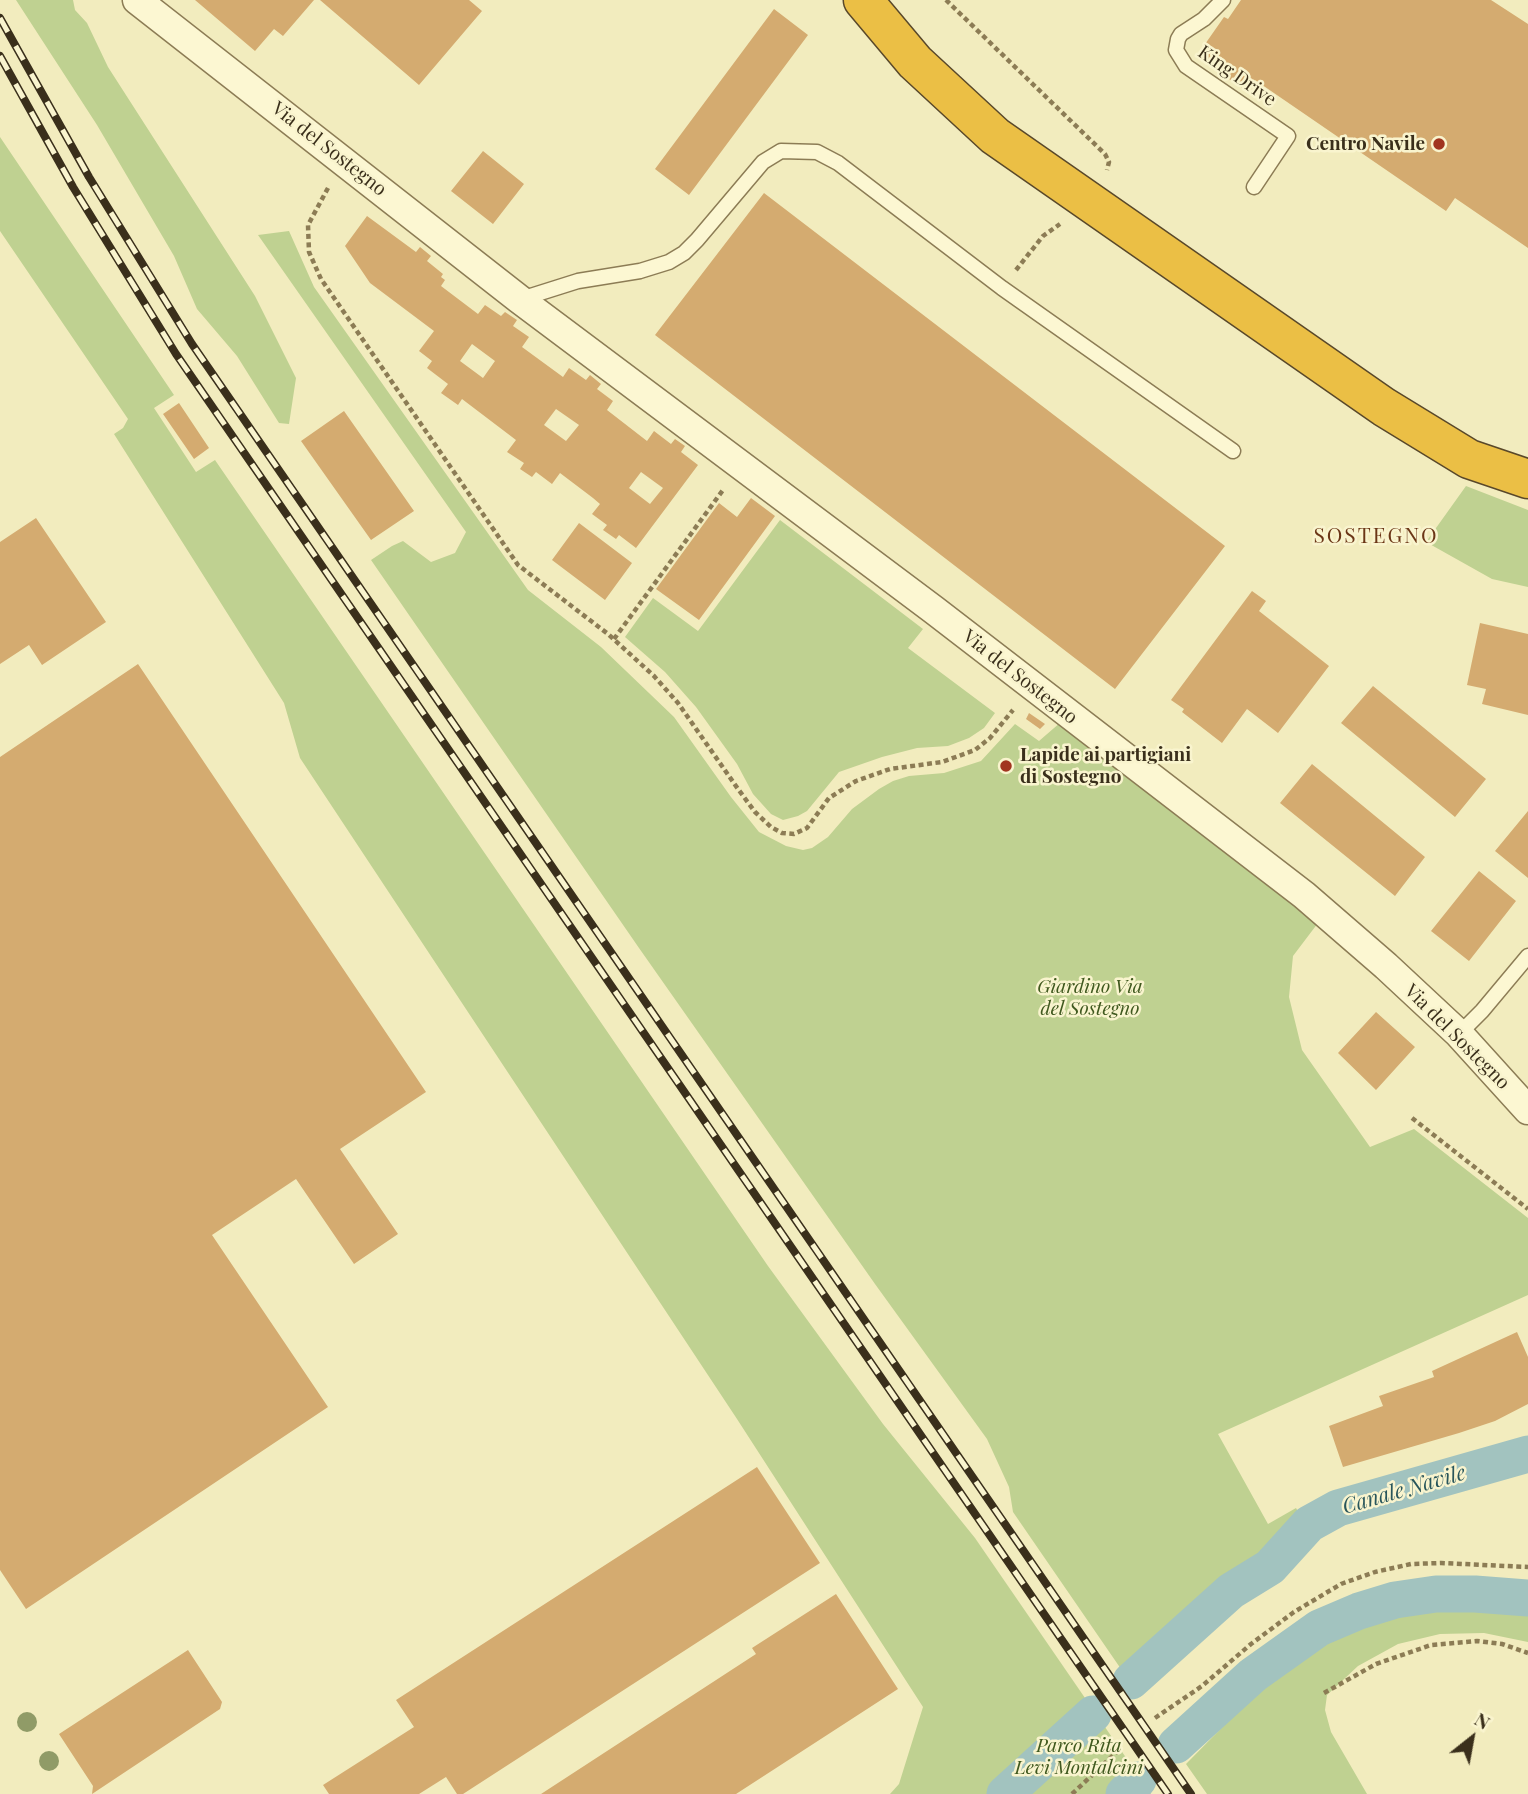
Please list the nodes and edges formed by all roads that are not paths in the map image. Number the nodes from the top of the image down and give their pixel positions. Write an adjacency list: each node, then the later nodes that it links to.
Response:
1 (138, 0): 5 (street, Via del Sostegno)
2 (863, 0): 7 (highway)
3 (1223, 0): 4 (lane, King Drive)
4 (1254, 187)
5 (519, 299): 6 (lane); 9 (street, Via del Sostegno)
6 (1233, 451)
7 (1528, 479)
8 (1528, 956): 9 (lane)
9 (1459, 1034): 10 (street, Via del Sostegno)
10 (1528, 1110)

